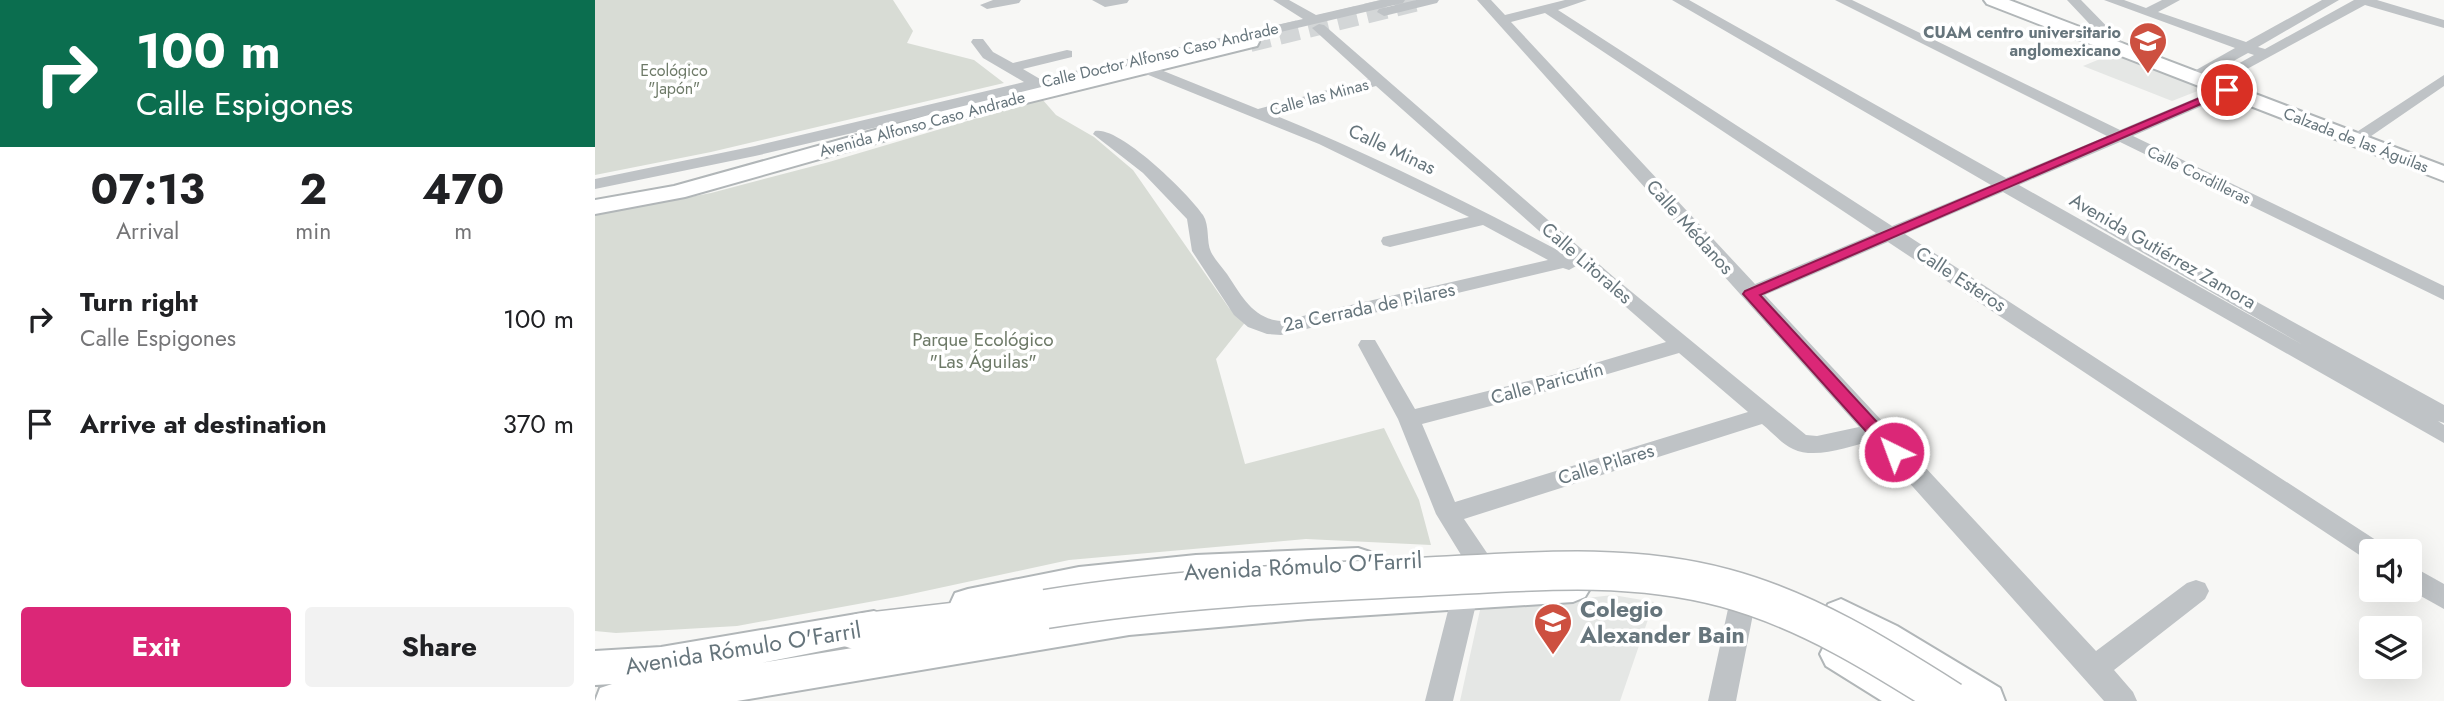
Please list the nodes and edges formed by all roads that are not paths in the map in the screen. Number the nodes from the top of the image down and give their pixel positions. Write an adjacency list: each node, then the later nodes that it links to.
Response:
1 (1014, 0): 19 (street)
2 (1099, 0): 3 (street)
3 (1122, 0)
4 (1280, 0): 24 (street, Calle Litorales)
5 (1432, 0): 24 (street, Calle Doctor Alfonso Caso Andrade)
6 (1484, 0): 23 (street, Calle Médanos)
7 (1580, 0): 21 (street)
8 (1679, 0): 44 (street, Avenida Gutiérrez Zamora)
9 (1700, 0): 44 (street, Avenida Gutiérrez Zamora)
10 (1842, 0): 40 (street, Calle Cordilleras)
11 (1993, 0): 28 (main road, Calzada de las Águilas)
12 (2074, 0): 28 (street)
13 (2111, 0): 22 (street)
14 (2173, 0): 22 (street)
15 (2332, 0): 27 (street)
16 (2363, 0): 20 (street); 30 (street)
17 (2411, 0): 20 (street)
18 (1393, 1): 24 (street, Calle Doctor Alfonso Caso Andrade)
19 (987, 5)
20 (2392, 8): 25 (street)
21 (1548, 9): 23 (street); 50 (street, Calle Esteros)
22 (2147, 12): 27 (street)
23 (1503, 20): 54 (street, Calle Médanos)
24 (1317, 24): 32 (street, Calle Doctor Alfonso Caso Andrade); 34 (street, Calle Litorales); 35 (street, Calle Doctor Alfonso Caso Andrade)
25 (2444, 24)
26 (978, 42): 31 (street)
27 (2247, 47): 30 (street); 36 (street)
28 (2121, 49): 36 (main road, Calzada de las Águilas)
29 (1067, 54): 31 (street)
30 (2265, 54): 36 (street)
31 (1011, 68): 35 (street)
32 (1150, 71): 37 (street, Calle Minas); 47 (street, Calle Doctor Alfonso Caso Andrade)
33 (2444, 79): 41 (street)
34 (1379, 81): 37 (street, Calle las Minas); 53 (street, Calle Litorales)
35 (1036, 83): 38 (street, Calle Doctor Alfonso Caso Andrade)
36 (2211, 84): 40 (street); 41 (main road, Calzada de las Águilas)
37 (1259, 114): 49 (street, Calle Minas)
38 (843, 132): 42 (main road, Avenida Alfonso Caso Andrade); 47 (main road, Avenida Alfonso Caso Andrade)
39 (1101, 134): 52 (street, 2a Cerrada de Pilares)
40 (2119, 136): 44 (street); 55 (street, Calle Cordilleras)
41 (2355, 140): 43 (main road, Calzada de las Águilas)
42 (797, 143): 45 (street); 46 (main road, Avenida Alfonso Caso Andrade)
43 (2444, 174)
44 (2012, 181): 50 (street); 59 (street, Avenida Gutiérrez Zamora); 62 (street, Avenida Gutiérrez Zamora)
45 (595, 184)
46 (595, 192)
47 (677, 192): 48 (main road, Avenida Alfonso Caso Andrade)
48 (595, 207)
49 (1486, 219): 51 (street); 52 (street, Calle Minas)
50 (1891, 233): 54 (street); 64 (street, Calle Esteros)
51 (1390, 241)
52 (1565, 262): 53 (street, Calle Minas)
53 (1609, 283): 56 (street, Calle Litorales)
54 (1751, 294): 61 (street, Calle Médanos)
55 (2444, 295)
56 (1684, 344): 58 (street, Calle Litorales); 60 (street, Calle Paricutín)
57 (1368, 345): 60 (street)
58 (1764, 415): 61 (street, Calle Litorales); 63 (street, Calle Pilares)
59 (2444, 415)
60 (1409, 419): 63 (street)
61 (1876, 432): 73 (street, Calle Médanos)
62 (2444, 435)
63 (1448, 514): 65 (street)
64 (2359, 542)
65 (1463, 560): 68 (main road); 71 (main road, Avenida Rómulo O'Farril); 79 (main road, Avenida Rómulo O'Farril)
66 (2422, 584): 69 (street)
67 (2196, 591): 73 (street)
68 (1457, 595): 70 (main road, Avenida Rómulo O'Farril); 74 (main road, Avenida Rómulo O'Farril); 75 (street)
69 (2444, 598)
70 (1741, 609): 76 (street); 77 (main road, Avenida Rómulo O'Farril)
71 (856, 632): 72 (main road, Avenida Rómulo O'Farril); 78 (highway, bridge)
72 (595, 668)
73 (2094, 669): 80 (street, Calle Médanos)
74 (614, 701)
75 (1439, 701)
76 (1722, 701)
77 (1916, 701)
78 (1951, 701)
79 (1986, 701)
80 (2123, 701)

